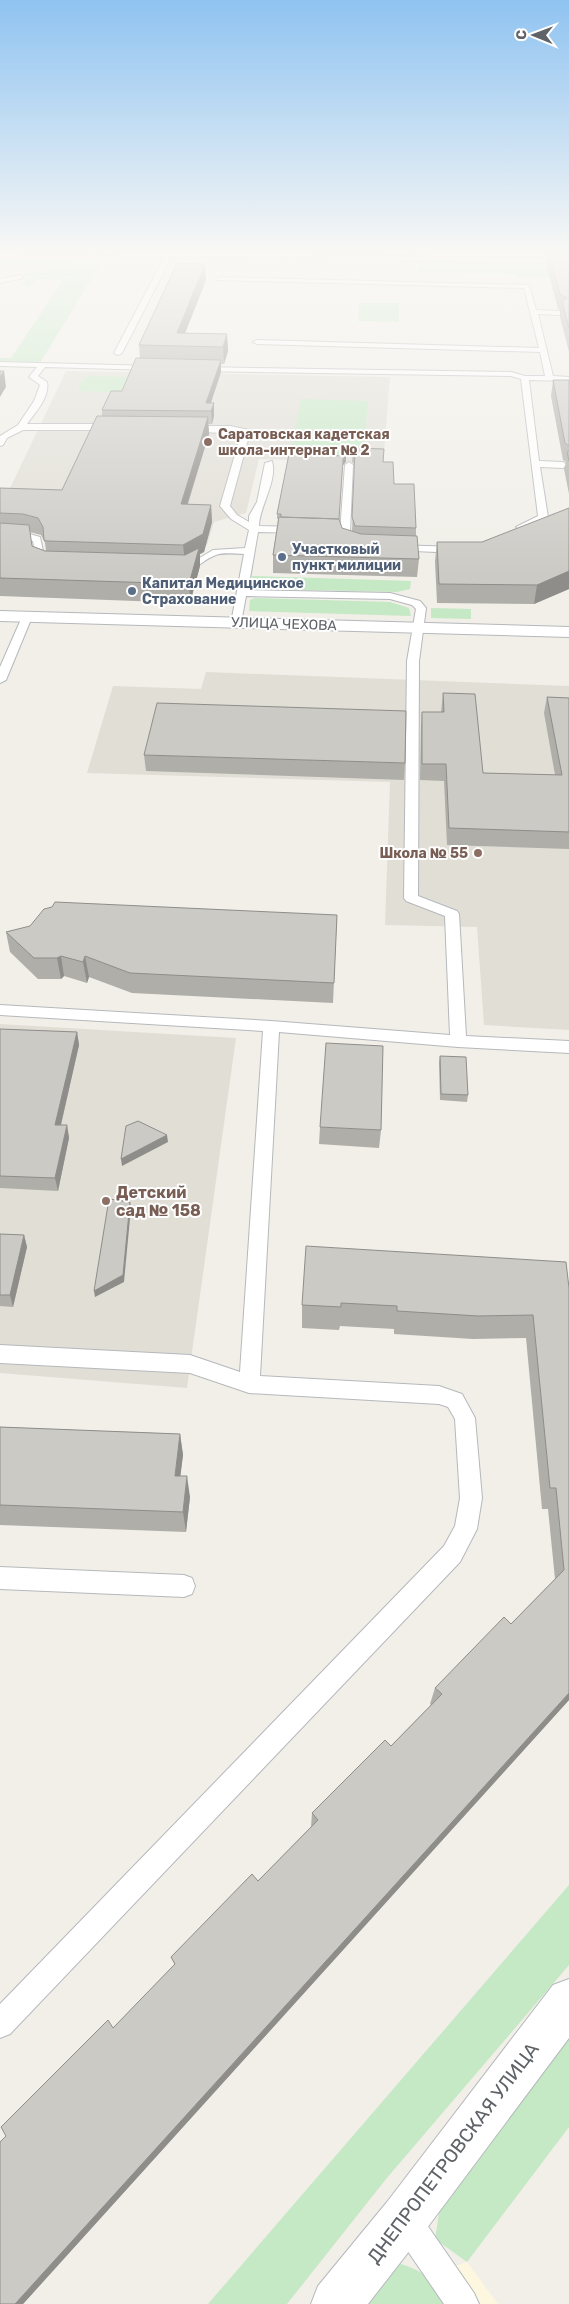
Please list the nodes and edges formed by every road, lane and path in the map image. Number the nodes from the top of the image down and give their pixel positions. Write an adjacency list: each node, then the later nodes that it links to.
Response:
1 (546, 359): 9 (lane)
2 (0, 364): 3 (lane)
3 (43, 365): 4 (lane); 7 (lane)
4 (162, 368)
5 (191, 369): 8 (lane)
6 (21, 376): 7 (lane)
7 (33, 377): 12 (lane)
8 (525, 378): 9 (lane); 16 (lane)
9 (550, 378): 10 (lane)
10 (569, 378)
11 (125, 427): 12 (lane)
12 (21, 428): 14 (lane)
13 (172, 428): 19 (lane)
14 (0, 443)
15 (269, 463): 19 (lane)
16 (535, 464): 17 (lane); 21 (lane)
17 (564, 464)
18 (349, 465): 23 (lane)
19 (254, 529): 20 (lane); 26 (lane)
20 (306, 530)
21 (511, 531)
22 (0, 535): 27 (lane)
23 (346, 542)
24 (390, 548): 25 (lane)
25 (468, 548)
26 (250, 551): 28 (lane); 29 (lane)
27 (58, 564)
28 (166, 568)
29 (242, 593): 32 (lane); 33 (lane)
30 (0, 616): 31 (street, УЛИЦА ЧЕХОВА)
31 (27, 617): 32 (street, УЛИЦА ЧЕХОВА); 35 (lane)
32 (236, 623): 33 (street, УЛИЦА ЧЕХОВА)
33 (418, 628): 34 (street, УЛИЦА ЧЕХОВА); 38 (lane)
34 (569, 632)
35 (0, 680)
36 (0, 1010): 37 (lane)
37 (272, 1026): 38 (lane); 41 (lane)
38 (458, 1041): 39 (lane)
39 (569, 1047)
40 (0, 1354): 41 (lane)
41 (249, 1384): 45 (lane)
42 (0, 1578): 43 (lane)
43 (184, 1586)
44 (569, 2001): 46 (street, ДНЕПРОПЕТРОВСКАЯ УЛИЦА)
45 (0, 2024)
46 (404, 2219): 47 (street, ДНЕПРОПЕТРОВСКАЯ УЛИЦА); 48 (lane)
47 (336, 2304)
48 (463, 2304)

